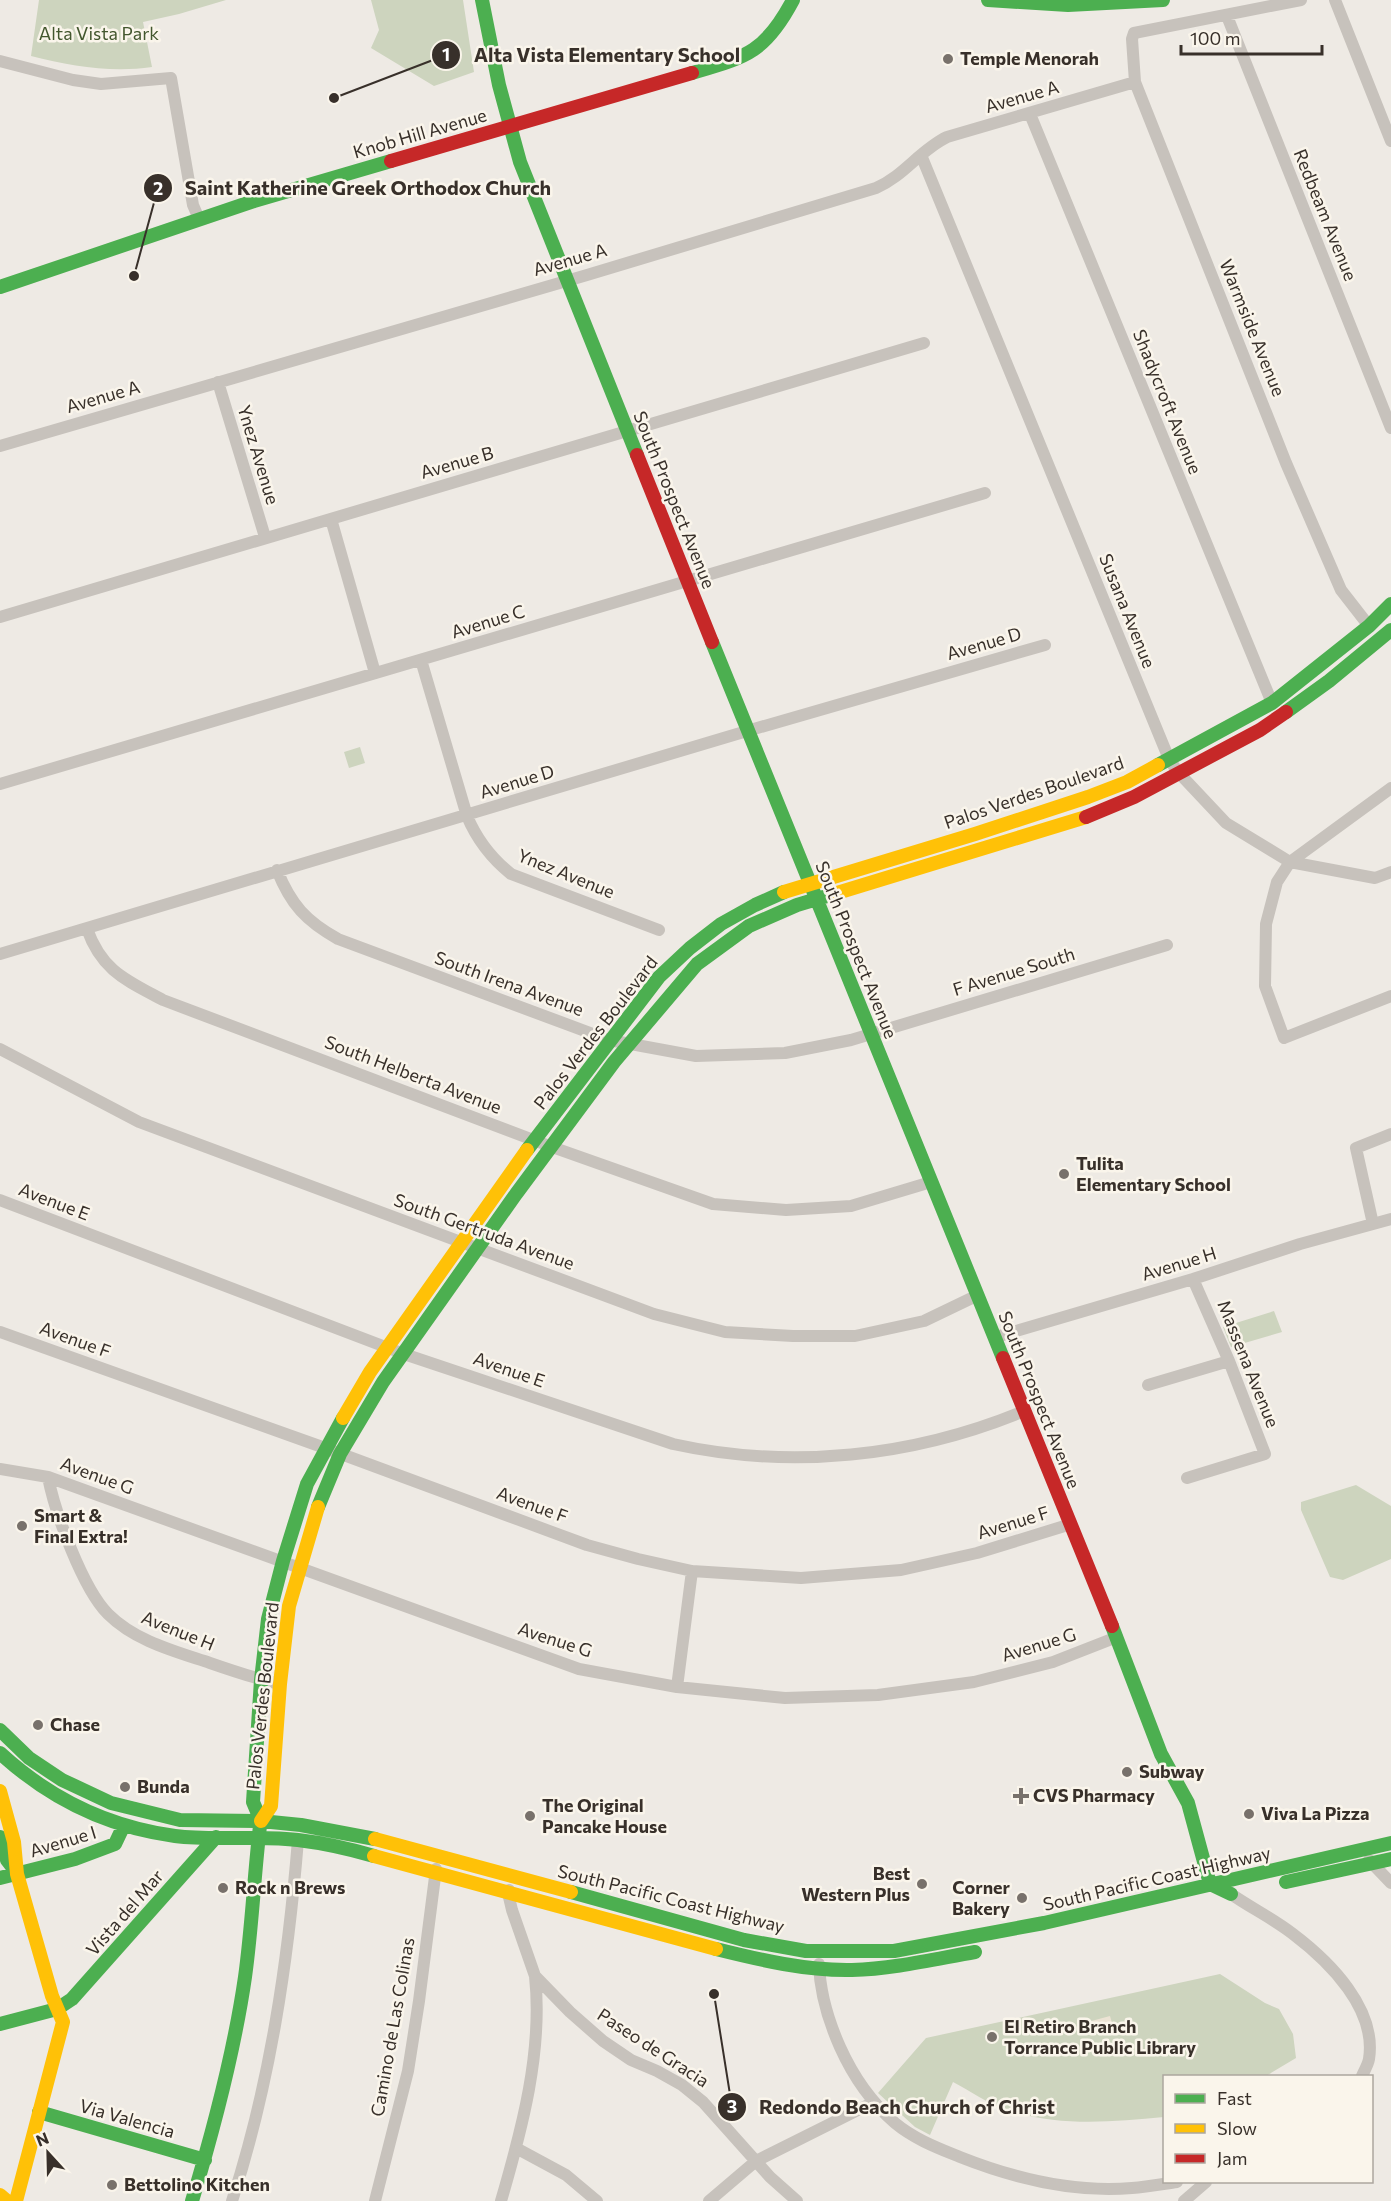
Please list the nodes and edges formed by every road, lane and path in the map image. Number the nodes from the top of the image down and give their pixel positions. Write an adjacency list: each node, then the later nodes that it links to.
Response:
1 (482, 0): 11 (main road, South Prospect Avenue)
2 (988, 0): 3 (main road)
3 (1163, 0)
4 (1302, 0): 7 (street)
5 (1335, 0): 12 (street)
6 (791, 4): 11 (main road, Knob Hill Avenue)
7 (1227, 16): 9 (street, Warmside Avenue); 19 (street, Redbeam Avenue)
8 (0, 61): 14 (street)
9 (1135, 82): 10 (street, Avenue A); 28 (street, Warmside Avenue)
10 (1030, 114): 13 (street, Avenue A); 35 (street, Shadycroft Avenue)
11 (509, 126): 14 (main road, Knob Hill Avenue); 15 (main road, South Prospect Avenue)
12 (1391, 141)
13 (921, 155): 15 (street, Avenue A); 37 (street, Susana Avenue)
14 (199, 219): 16 (main road, Knob Hill Avenue)
15 (567, 280): 18 (street, Avenue A); 20 (main road, South Prospect Avenue)
16 (0, 287)
17 (924, 343): 20 (street, Avenue B)
18 (218, 382): 21 (street, Avenue A); 24 (street, Ynez Avenue)
19 (1391, 428)
20 (627, 431): 23 (street, Avenue B); 25 (main road, South Prospect Avenue)
21 (0, 446)
22 (985, 493): 25 (street, Avenue C)
23 (331, 519): 24 (street, Avenue B); 33 (street)
24 (265, 537): 27 (street, Avenue B)
25 (688, 581): 31 (street, Avenue C); 36 (main road, South Prospect Avenue)
26 (1391, 604): 28 (main road, Palos Verdes Boulevard)
27 (0, 617)
28 (1369, 626): 32 (main road, Palos Verdes Boulevard)
29 (1391, 630): 34 (main road, Palos Verdes Boulevard)
30 (1045, 645): 36 (street, Avenue D)
31 (421, 660): 33 (street, Avenue C); 41 (street, Ynez Avenue)
32 (1322, 663): 34 (main road); 35 (main road, Palos Verdes Boulevard)
33 (375, 673): 39 (street, Avenue C)
34 (1334, 677): 38 (main road, Palos Verdes Boulevard)
35 (1272, 703): 37 (main road, Palos Verdes Boulevard)
36 (747, 731): 41 (street, Avenue D); 45 (main road, South Prospect Avenue)
37 (1169, 759): 38 (street, Susana Avenue); 45 (main road, Palos Verdes Boulevard)
38 (1178, 772): 42 (street, Susana Avenue); 46 (main road, Palos Verdes Boulevard)
39 (0, 784)
40 (1391, 788): 42 (street)
41 (467, 816): 43 (street, Avenue D); 48 (street, Ynez Avenue)
42 (1290, 862): 44 (street); 51 (street)
43 (278, 870): 47 (street, Avenue D); 53 (street, South Irena Avenue)
44 (1391, 872)
45 (810, 882): 46 (main road, South Prospect Avenue); 53 (main road, Palos Verdes Boulevard)
46 (816, 898): 52 (main road, South Prospect Avenue); 54 (main road, Palos Verdes Boulevard)
47 (87, 929): 50 (street, Avenue D); 57 (street, South Helberta Avenue)
48 (659, 930)
49 (1167, 945): 52 (street, F Avenue South)
50 (0, 954)
51 (1391, 996)
52 (871, 1033): 54 (street, South Irena Avenue); 59 (main road, South Prospect Avenue)
53 (609, 1040): 54 (street, South Irena Avenue); 57 (main road, Palos Verdes Boulevard)
54 (629, 1044): 58 (main road, Palos Verdes Boulevard)
55 (0, 1048): 63 (street, South Gertruda Avenue)
56 (1391, 1134): 62 (street)
57 (534, 1140): 58 (street, South Helberta Avenue); 63 (main road, Palos Verdes Boulevard)
58 (552, 1147): 59 (street, South Helberta Avenue); 64 (main road, Palos Verdes Boulevard)
59 (931, 1182): 66 (main road, South Prospect Avenue)
60 (0, 1200): 69 (street, Avenue E)
61 (1391, 1219): 62 (street, Avenue H)
62 (1373, 1224): 65 (street, Avenue H)
63 (460, 1242): 64 (street, South Gertruda Avenue); 69 (main road, Palos Verdes Boulevard)
64 (478, 1249): 66 (street, South Gertruda Avenue); 70 (main road, Palos Verdes Boulevard)
65 (1192, 1279): 68 (street, Avenue H); 71 (street, Massena Avenue)
66 (976, 1296): 68 (main road, South Prospect Avenue)
67 (0, 1332): 74 (street, Avenue F)
68 (996, 1337): 73 (main road, South Prospect Avenue)
69 (388, 1348): 70 (street, Avenue E); 74 (main road, Palos Verdes Boulevard)
70 (404, 1354): 73 (street, Avenue E); 75 (main road, Palos Verdes Boulevard)
71 (1229, 1361): 72 (street); 78 (street, Massena Avenue)
72 (1148, 1385)
73 (1024, 1411): 79 (main road, South Prospect Avenue)
74 (325, 1448): 75 (street, Avenue F); 80 (main road, Palos Verdes Boulevard)
75 (340, 1454): 81 (main road, Palos Verdes Boulevard); 82 (street, Avenue F)
76 (0, 1469): 77 (street, Avenue G)
77 (48, 1478): 80 (street, Avenue G); 84 (street, Avenue H)
78 (1187, 1478)
79 (1071, 1524): 82 (street, Avenue F); 83 (main road, South Prospect Avenue)
80 (283, 1561): 81 (street, Avenue G); 84 (main road, Palos Verdes Boulevard)
81 (299, 1568): 85 (main road, Palos Verdes Boulevard); 86 (street, Avenue G)
82 (692, 1571): 86 (street)
83 (1117, 1636): 86 (street, Avenue G); 107 (main road, South Prospect Avenue)
84 (261, 1680): 85 (street, Avenue H); 91 (main road, Palos Verdes Boulevard)
85 (280, 1684): 91 (main road, Palos Verdes Boulevard)
86 (677, 1687)
87 (0, 1730): 90 (main road, South Pacific Coast Highway)
88 (0, 1753): 92 (main road, South Pacific Coast Highway)
89 (0, 1791): 103 (main road)
90 (167, 1818): 91 (main road, South Pacific Coast Highway); 92 (main road)
91 (261, 1821): 95 (main road, Palos Verdes Boulevard); 99 (main road, South Pacific Coast Highway)
92 (124, 1825): 94 (main road, South Pacific Coast Highway); 103 (main road, Avenue I)
93 (0, 1837): 103 (main road)
94 (216, 1837): 95 (main road, South Pacific Coast Highway); 119 (main road, Vista del Mar)
95 (259, 1837): 96 (main road, South Pacific Coast Highway); 125 (main road, Palos Verdes Boulevard)
96 (298, 1840): 102 (main road, South Pacific Coast Highway); 133 (street)
97 (1391, 1843): 98 (main road, South Pacific Coast Highway)
98 (1365, 1849): 101 (street); 107 (main road, South Pacific Coast Highway)
99 (437, 1856): 102 (street, Camino de Las Colinas); 104 (main road, South Pacific Coast Highway)
100 (1391, 1859): 101 (main road, South Pacific Coast Highway)
101 (1370, 1863): 106 (street); 108 (main road, South Pacific Coast Highway)
102 (436, 1871): 110 (main road, South Pacific Coast Highway); 134 (street, Camino de Las Colinas)
103 (17, 1874): 105 (main road, Avenue I); 119 (main road)
104 (513, 1877): 110 (street); 115 (main road, South Pacific Coast Highway)
105 (0, 1878)
106 (1391, 1883)
107 (1210, 1884): 111 (main road); 112 (main road, South Pacific Coast Highway)
108 (1278, 1884)
109 (1254, 1889): 111 (main road, South Pacific Coast Highway)
110 (508, 1893): 117 (main road, South Pacific Coast Highway); 118 (street, Paseo de Gracia)
111 (1231, 1894): 113 (main road, South Pacific Coast Highway); 121 (street)
112 (1044, 1923): 115 (main road, South Pacific Coast Highway); 116 (main road)
113 (1016, 1942)
114 (994, 1948): 116 (main road, South Pacific Coast Highway)
115 (819, 1951): 117 (street)
116 (960, 1955): 117 (main road, South Pacific Coast Highway)
117 (819, 1968): 122 (street)
118 (535, 1976): 124 (street); 126 (street, Paseo de Gracia)
119 (57, 2009): 120 (main road); 123 (main road)
120 (0, 2024)
121 (1362, 2075)
122 (874, 2102): 126 (street); 127 (street)
123 (39, 2112): 125 (main road, Via Valencia); 131 (main road)
124 (516, 2148): 135 (street); 136 (street)
125 (205, 2160): 132 (main road, Palos Verdes Boulevard)
126 (756, 2162): 137 (street); 138 (street, Paseo de Gracia)
127 (1166, 2183)
128 (1204, 2183): 139 (street)
129 (0, 2195): 130 (main road)
130 (7, 2201)
131 (16, 2201)
132 (192, 2201)
133 (232, 2201)
134 (375, 2201)
135 (501, 2201)
136 (597, 2201)
137 (709, 2201)
138 (797, 2201)
139 (1184, 2201)

